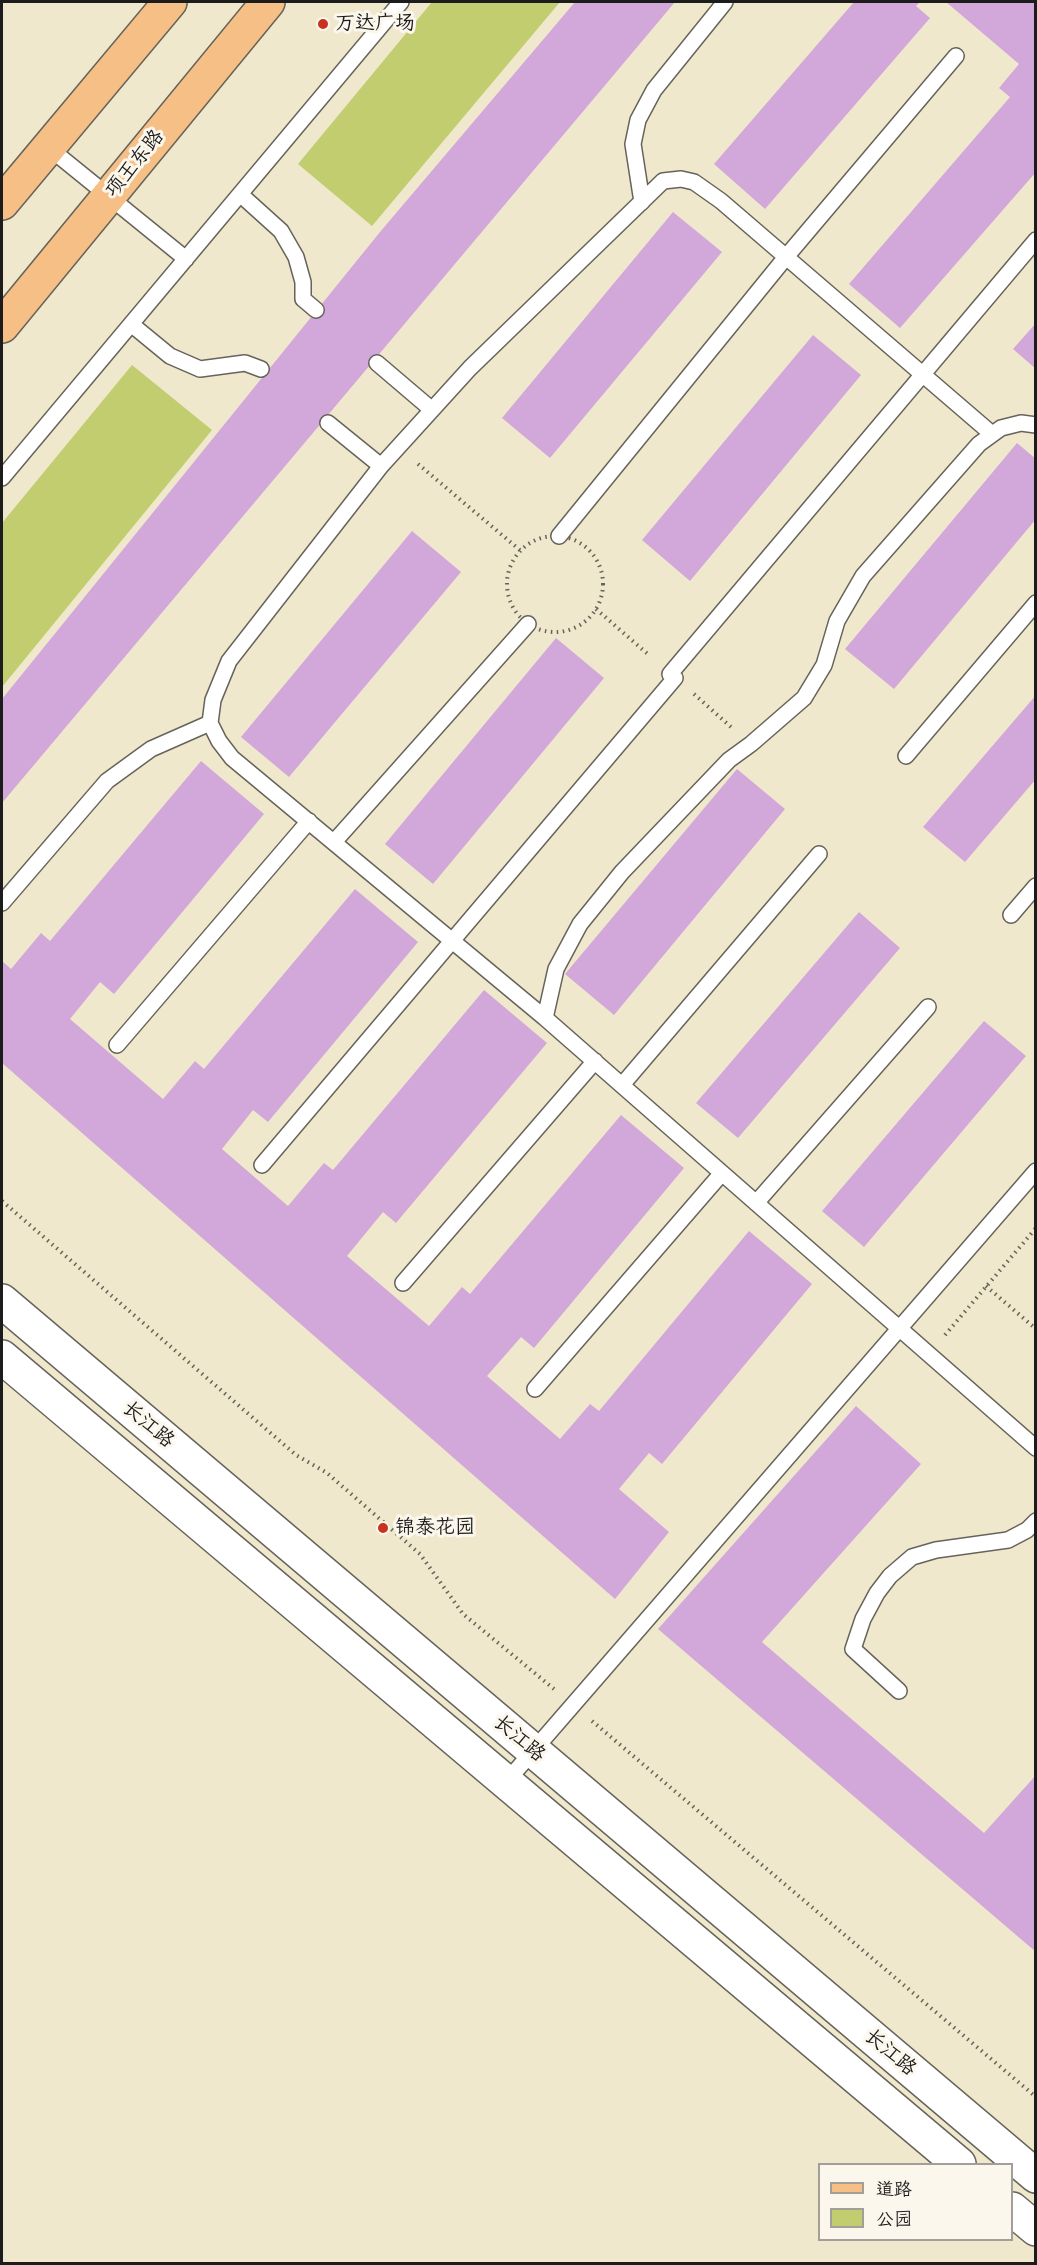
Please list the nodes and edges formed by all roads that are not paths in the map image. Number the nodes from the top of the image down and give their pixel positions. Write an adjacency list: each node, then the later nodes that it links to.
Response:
1 (170, 2): 6 (main road)
2 (268, 2): 8 (main road, 项王东路)
3 (401, 2): 7 (lane)
4 (725, 2): 9 (lane)
5 (956, 56): 12 (lane)
6 (48, 147): 8 (lane); 10 (main road)
7 (240, 194): 13 (lane); 14 (lane)
8 (108, 197): 13 (lane); 16 (main road, 项王东路)
9 (642, 202): 12 (lane); 20 (lane)
10 (2, 203)
11 (1035, 240): 19 (lane)
12 (786, 257): 19 (lane); 26 (lane)
13 (186, 258): 15 (lane)
14 (316, 310)
15 (130, 324): 18 (lane); 25 (lane)
16 (2, 326)
17 (377, 363): 20 (lane)
18 (261, 369)
19 (922, 374): 23 (lane); 37 (lane)
20 (431, 409): 24 (lane)
21 (328, 423): 24 (lane)
22 (1035, 425): 23 (lane)
23 (992, 434): 39 (lane)
24 (381, 466): 29 (lane)
25 (2, 478)
26 (560, 536)
27 (1035, 603): 30 (lane)
28 (528, 624): 32 (lane)
29 (210, 723): 31 (lane); 35 (lane)
30 (906, 756)
31 (309, 821): 32 (lane); 40 (lane)
32 (334, 842): 37 (lane)
33 (819, 854): 42 (lane)
34 (1035, 886): 36 (lane)
35 (2, 903)
36 (1011, 915)
37 (452, 940): 39 (lane); 43 (lane)
38 (928, 1007): 46 (lane)
39 (546, 1018): 41 (lane)
40 (117, 1045)
41 (595, 1061): 42 (lane); 47 (lane)
42 (622, 1085): 45 (lane)
43 (262, 1165)
44 (1035, 1171): 49 (lane)
45 (722, 1173): 46 (lane); 51 (lane)
46 (756, 1203): 49 (lane)
47 (403, 1283)
48 (2, 1302): 55 (street, 长江路)
49 (899, 1329): 52 (lane); 55 (lane)
50 (2, 1357): 56 (street, 长江路)
51 (535, 1389)
52 (1035, 1448)
53 (1035, 1521): 54 (lane)
54 (899, 1691)
55 (534, 1751): 56 (lane); 58 (street, 长江路)
56 (507, 1781): 57 (street, 长江路)
57 (958, 2163)
58 (1035, 2176)
59 (1013, 2211): 60 (street)
60 (1035, 2229)

